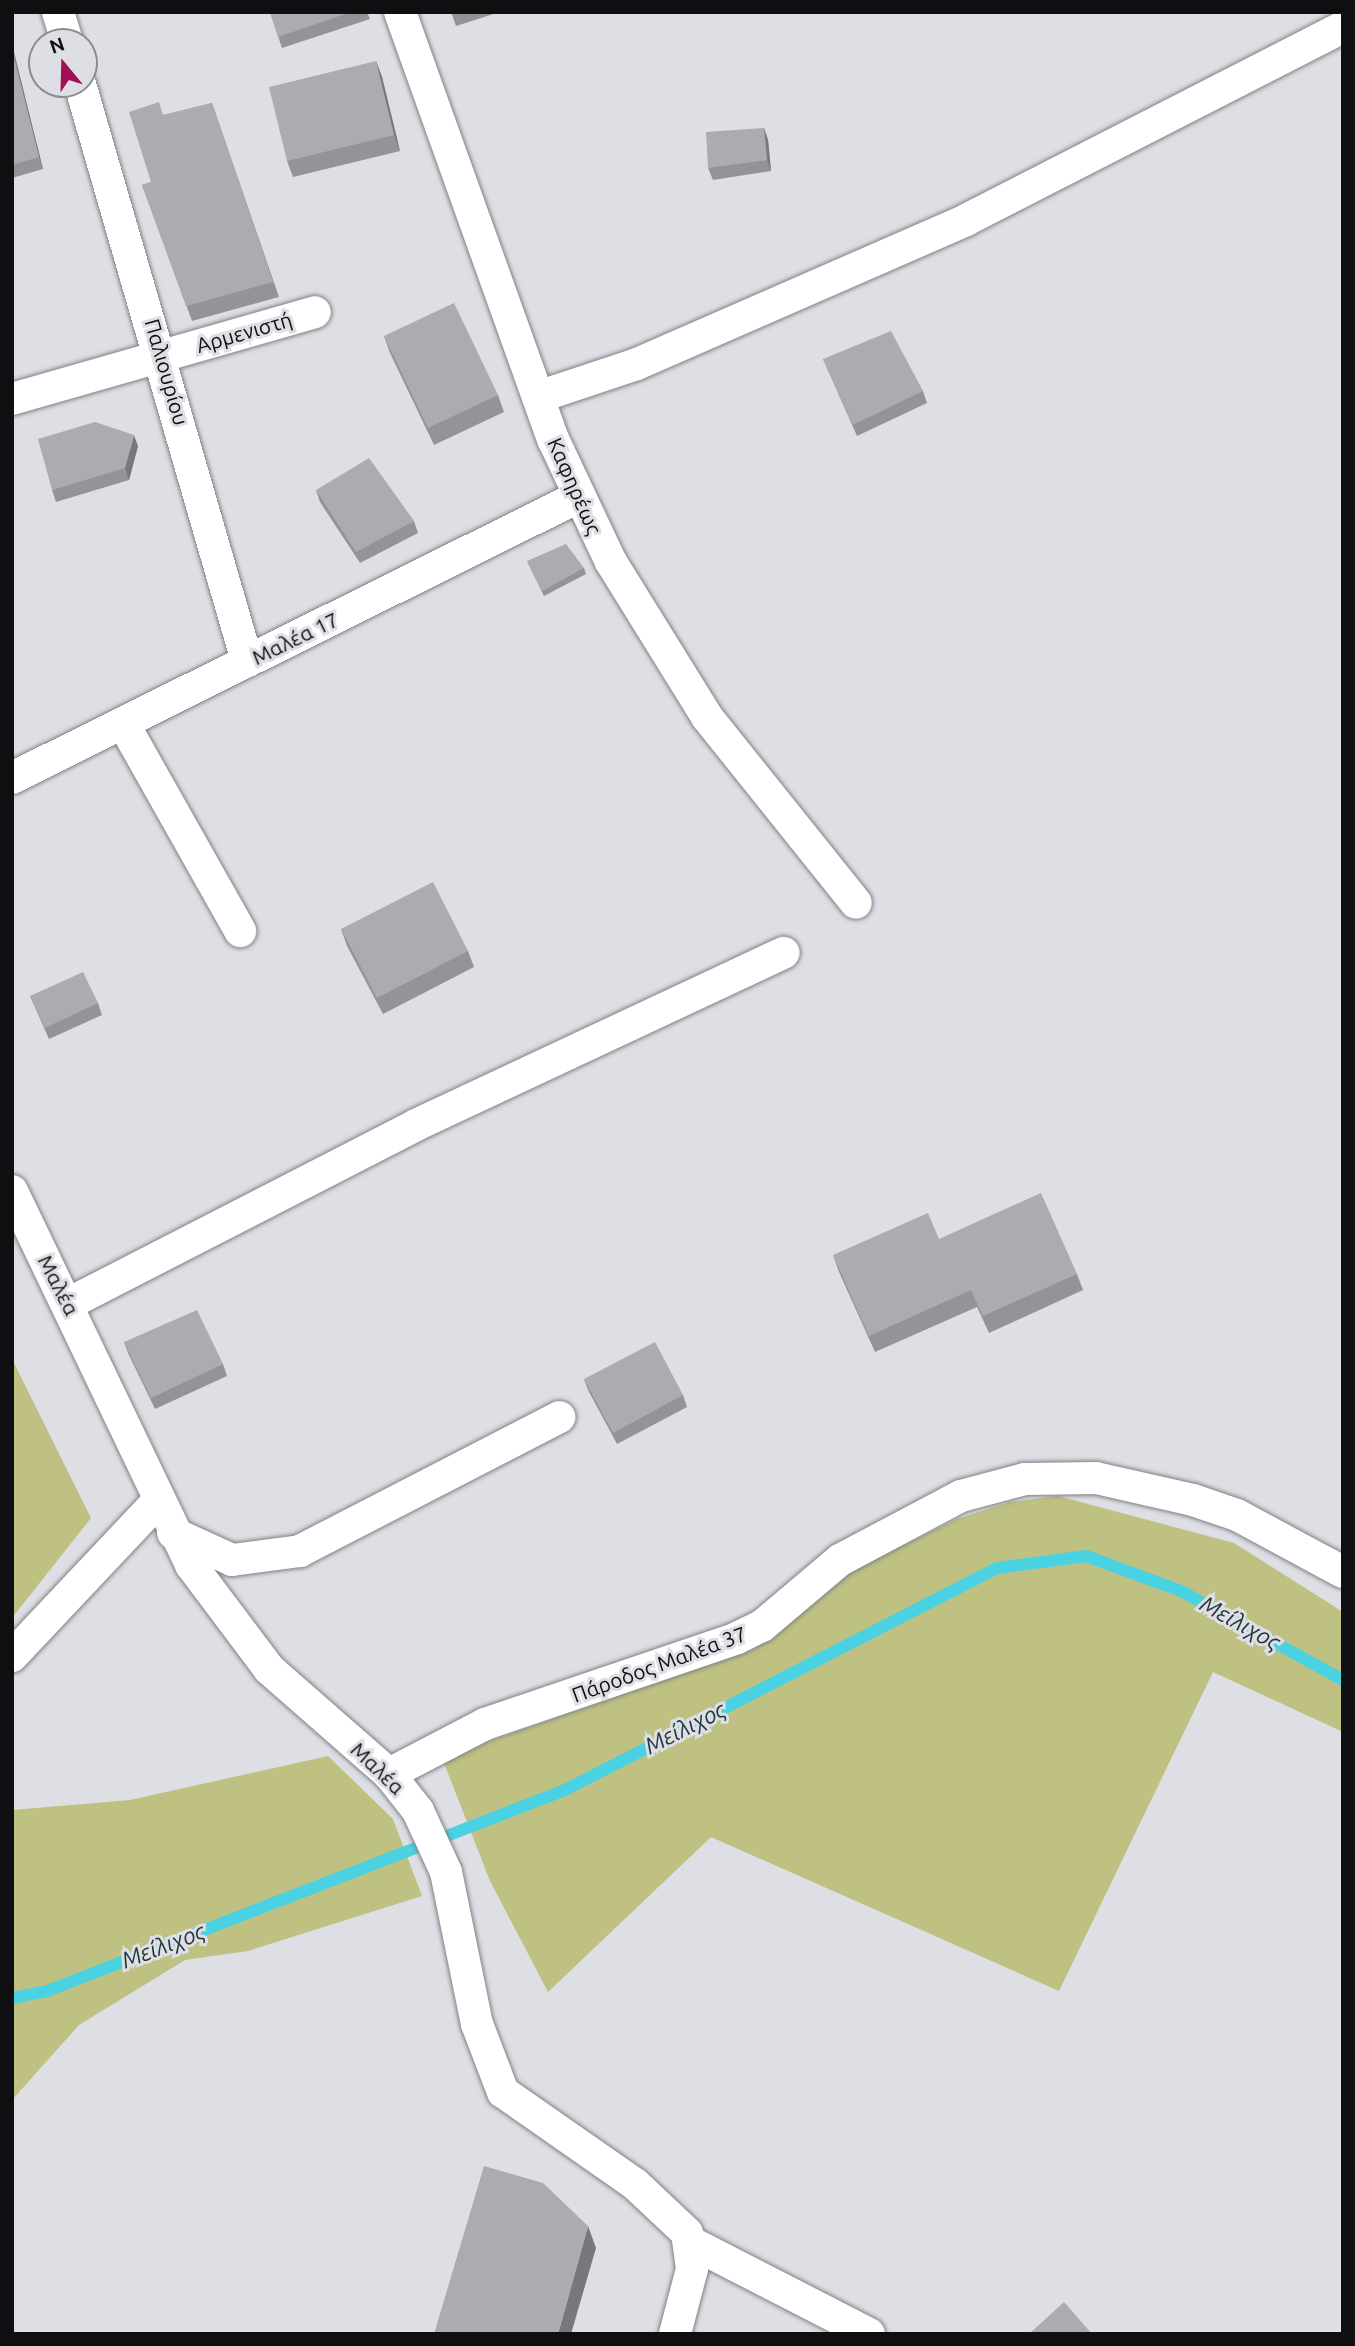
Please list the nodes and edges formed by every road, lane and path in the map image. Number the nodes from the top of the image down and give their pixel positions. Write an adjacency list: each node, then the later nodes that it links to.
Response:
1 (400, 12): 6 (street, Καφηρέως)
2 (1343, 27): 6 (street)
3 (84, 98): 5 (street, Παλιουρίου)
4 (315, 312): 5 (street, Αρμενιστή)
5 (163, 356): 7 (street, Αρμενιστή); 9 (street, Παλιουρίου)
6 (538, 397): 8 (street, Καφηρέως)
7 (12, 399)
8 (578, 497): 9 (street, Μαλέα 17); 12 (street, Καφηρέως)
9 (247, 662): 10 (street, Μαλέα 17)
10 (123, 723): 11 (street, Μαλέα 17); 13 (street)
11 (12, 778)
12 (856, 903)
13 (240, 931)
14 (783, 953): 16 (street)
15 (12, 1191): 16 (street, Μαλέα)
16 (68, 1304): 18 (street, Μαλέα)
17 (560, 1417): 19 (street)
18 (159, 1501): 19 (street, Μαλέα); 21 (street)
19 (173, 1533): 22 (street, Μαλέα)
20 (1343, 1572): 22 (street, Πάροδος Μαλέα 37)
21 (12, 1656)
22 (389, 1774): 23 (street, Μαλέα)
23 (692, 2243): 24 (street); 25 (street)
24 (675, 2334)
25 (869, 2334)

